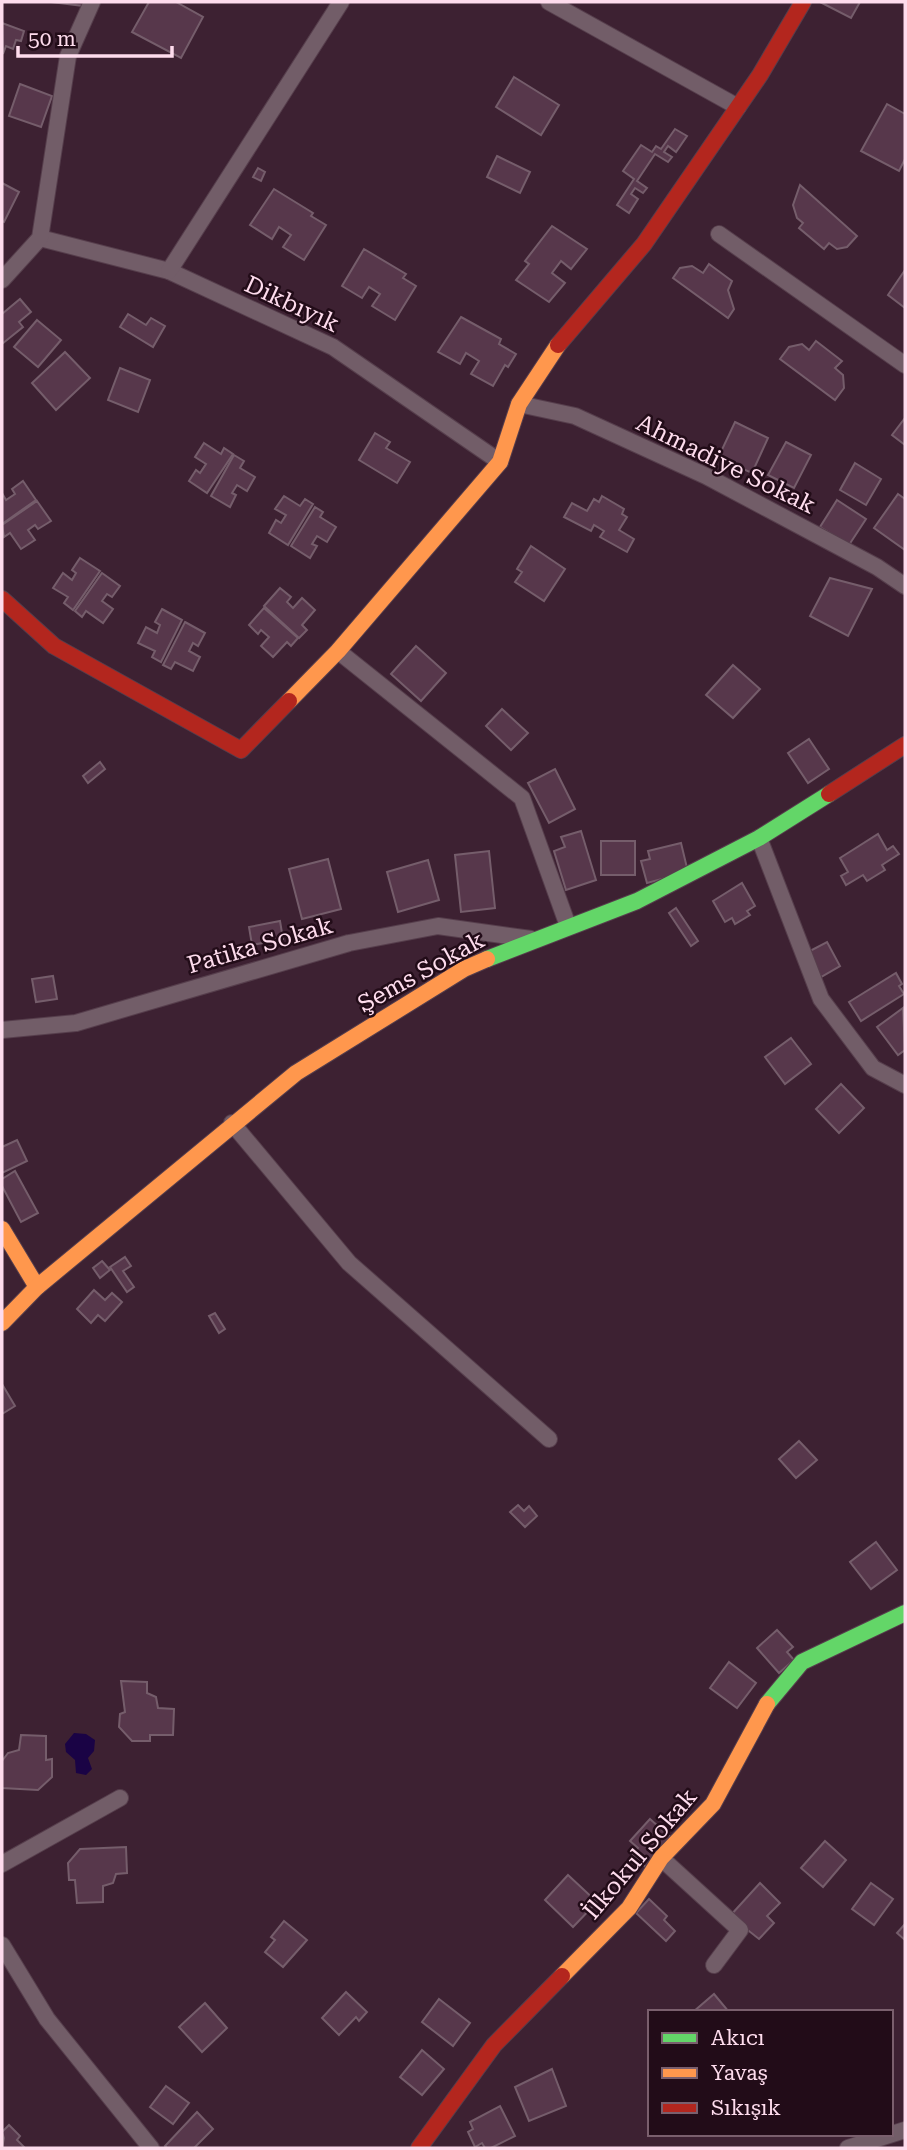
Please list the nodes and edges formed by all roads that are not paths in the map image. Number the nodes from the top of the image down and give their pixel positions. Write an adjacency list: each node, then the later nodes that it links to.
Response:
1 (92, 2): 7 (street)
2 (341, 2): 8 (street)
3 (549, 2): 5 (street)
4 (803, 2): 5 (street)
5 (738, 107): 11 (street)
6 (719, 234): 10 (street)
7 (40, 238): 8 (street, Dikbıyık); 9 (street)
8 (169, 271): 12 (street, Dikbıyık)
9 (2, 280)
10 (905, 365)
11 (519, 404): 12 (street); 13 (street, Ahmadiye Sokak)
12 (500, 462): 15 (street)
13 (905, 586)
14 (2, 599): 15 (street)
15 (338, 651): 18 (street)
16 (905, 745): 17 (street, Şems Sokak)
17 (759, 838): 18 (street, Şems Sokak); 21 (street)
18 (568, 926): 19 (street, Şems Sokak)
19 (534, 940): 20 (street, Patika Sokak); 22 (street, Şems Sokak)
20 (2, 1030)
21 (905, 1085)
22 (232, 1123): 24 (street, Şems Sokak); 26 (street)
23 (2, 1229): 24 (street)
24 (37, 1287): 25 (street, Şems Sokak)
25 (2, 1323)
26 (549, 1439)
27 (905, 1613): 29 (street, İlkokul Sokak)
28 (120, 1798): 30 (street)
29 (661, 1858): 32 (street); 35 (street, İlkokul Sokak)
30 (2, 1864)
31 (2, 1945): 34 (street)
32 (714, 1965)
33 (886, 2136): 36 (street)
34 (151, 2148)
35 (419, 2148)
36 (848, 2148)

